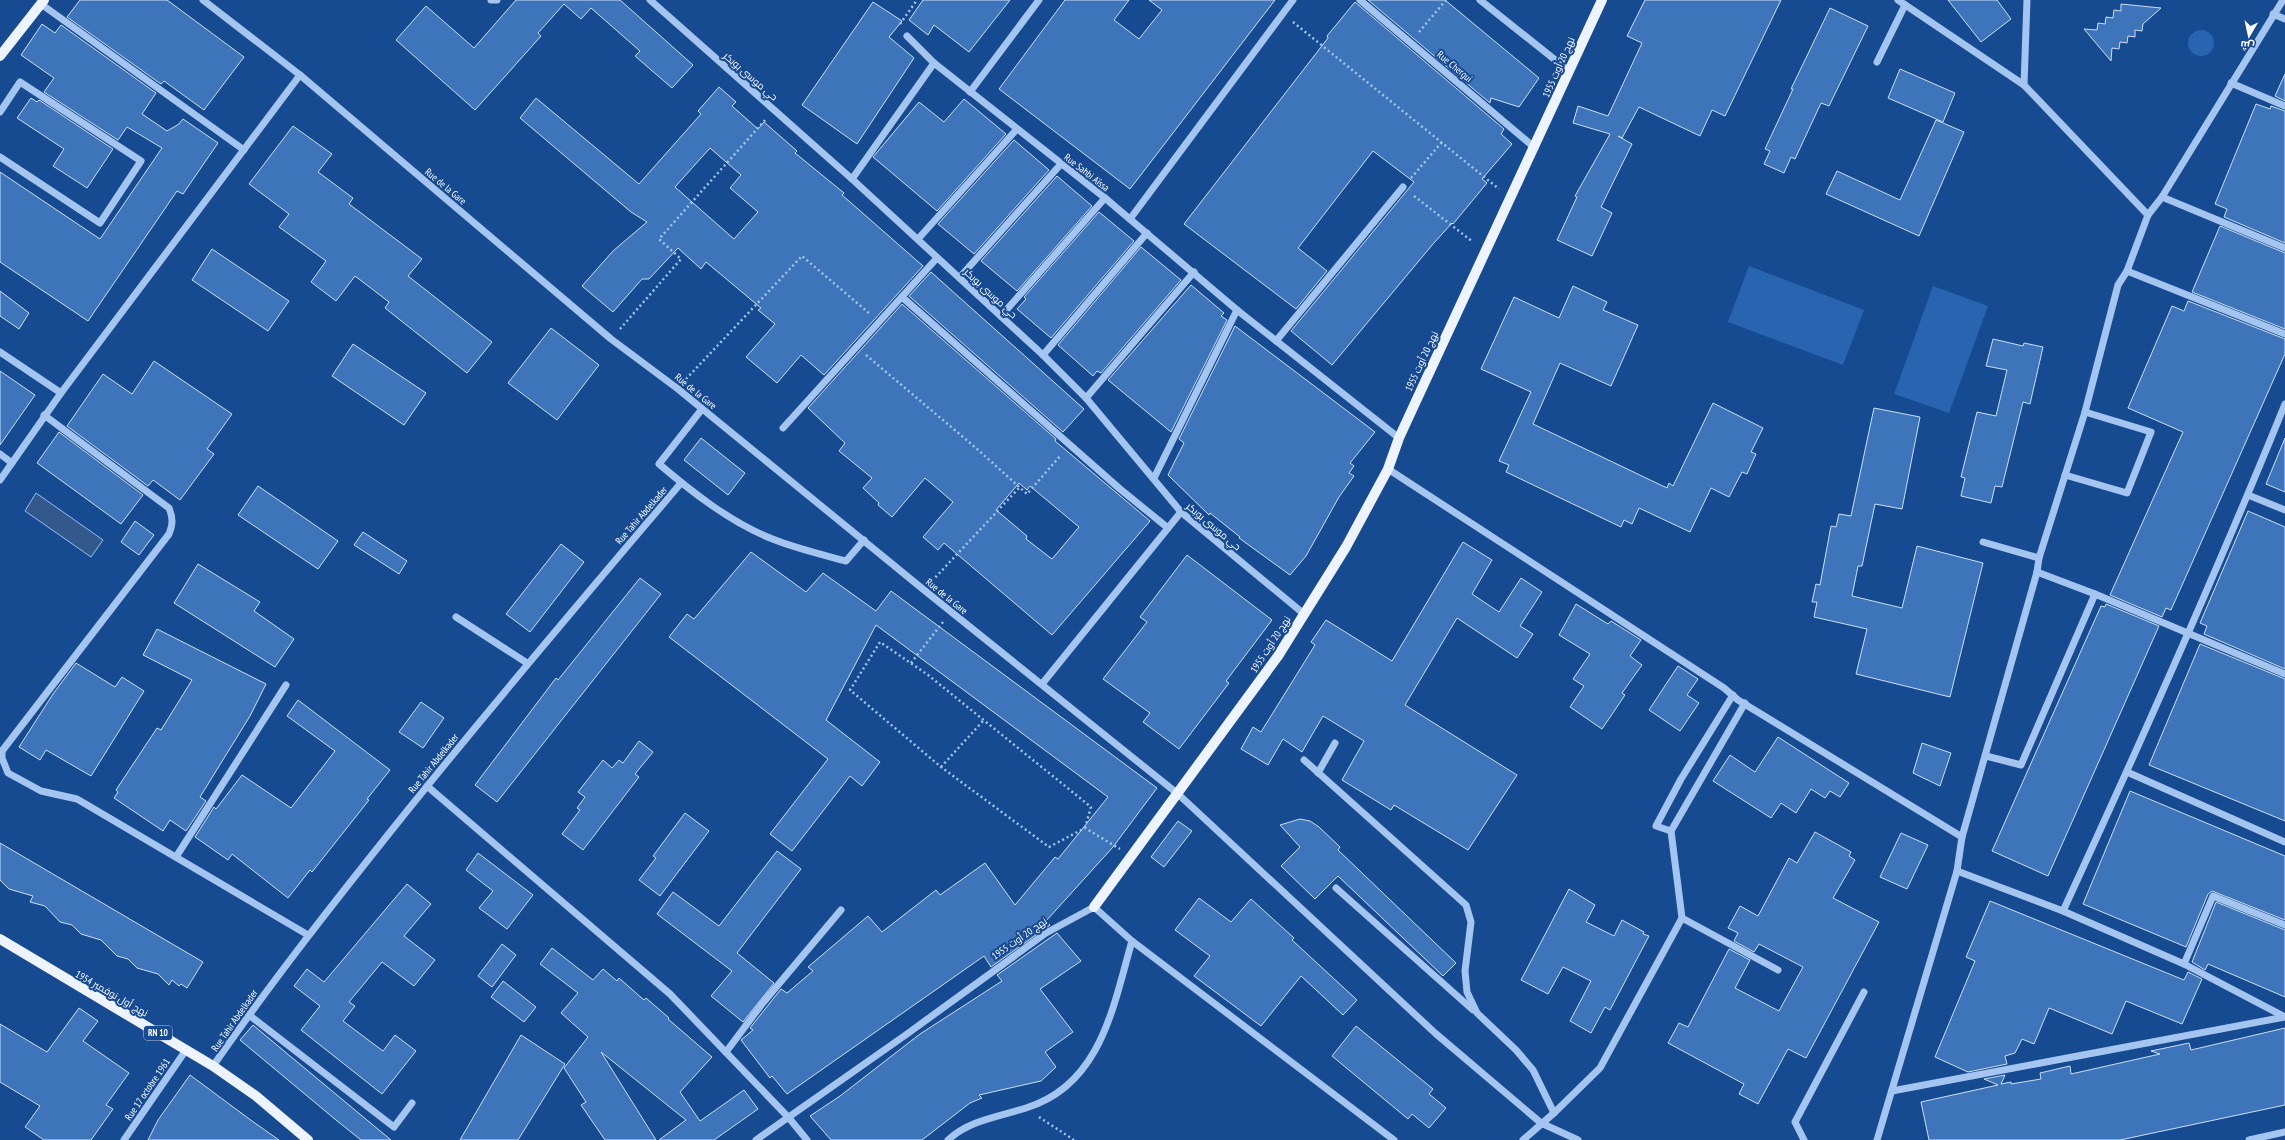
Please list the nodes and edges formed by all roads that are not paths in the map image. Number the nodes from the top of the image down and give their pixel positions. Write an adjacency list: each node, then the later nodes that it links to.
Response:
1 (203, 0): 22 (street, Rue de la Gare)
2 (491, 0): 3 (street)
3 (497, 0)
4 (650, 0): 34 (street, حي موسى بوبكر)
5 (1038, 0): 25 (street)
6 (1294, 0): 39 (street)
7 (1360, 0): 30 (street, Rue Chergui)
8 (1480, 0): 21 (street)
9 (1602, 0): 21 (main road, نهج 20 أوت 1955)
10 (1898, 0): 14 (street)
11 (2027, 0): 24 (street)
12 (2284, 0): 15 (street)
13 (42, 2): 18 (main road); 31 (street)
14 (1905, 5): 19 (street); 24 (street)
15 (2273, 14): 16 (street); 23 (street)
16 (2285, 19)
17 (907, 36): 20 (street, Rue Sahbi Aïssa)
18 (0, 56)
19 (1877, 62)
20 (934, 63): 25 (street, Rue Sahbi Aïssa); 34 (street)
21 (1569, 71): 30 (main road, نهج 20 أوت 1955)
22 (300, 75): 31 (street); 57 (street, Rue de la Gare)
23 (2231, 83): 27 (street); 36 (street)
24 (2024, 85): 38 (street)
25 (970, 92): 29 (street, Rue Sahbi Aïssa)
26 (3, 101): 28 (street); 32 (street)
27 (2285, 106)
28 (0, 112)
29 (1017, 129): 33 (street, Rue Sahbi Aïssa); 41 (street)
30 (1536, 148): 61 (main road, نهج 20 أوت 1955)
31 (244, 150): 54 (street)
32 (0, 157)
33 (1061, 164): 37 (street, Rue Sahbi Aïssa); 46 (street)
34 (852, 179): 41 (street, حي موسى بوبكر)
35 (1403, 187): 51 (street)
36 (2162, 197): 38 (street); 42 (street)
37 (1105, 198): 39 (street, Rue Sahbi Aïssa); 49 (street)
38 (2148, 215): 44 (street)
39 (1130, 219): 40 (street, Rue Sahbi Aïssa)
40 (1147, 233): 45 (street, Rue Sahbi Aïssa); 53 (street)
41 (918, 239): 43 (street, حي موسى بوبكر)
42 (2285, 248)
43 (937, 258): 46 (street, حي موسى بوبكر); 47 (street)
44 (2127, 271): 50 (street); 58 (street)
45 (1194, 272): 48 (street, Rue Sahbi Aïssa); 55 (street)
46 (960, 277): 49 (street, حي موسى بوبكر)
47 (902, 297): 60 (street); 72 (street)
48 (1237, 310): 51 (street, Rue Sahbi Aïssa); 66 (street)
49 (1000, 316): 53 (street, حي موسى بوبكر)
50 (2285, 334)
51 (1276, 341): 61 (street, Rue Sahbi Aïssa)
52 (0, 352): 54 (street)
53 (1043, 355): 55 (street, حي موسى بوبكر)
54 (61, 393): 59 (street)
55 (1086, 398): 66 (street, حي موسى بوبكر)
56 (2285, 404): 69 (street)
57 (702, 409): 68 (street); 73 (street, Rue de la Gare)
58 (2085, 412): 65 (street); 65 (street)
59 (44, 416): 63 (street); 97 (street)
60 (783, 428)
61 (1399, 438): 64 (main road, نهج 20 أوت 1955)
62 (0, 454): 63 (street)
63 (12, 463): 67 (street)
64 (1388, 469): 78 (main road, نهج 20 أوت 1955); 85 (street)
65 (2065, 475): 75 (street)
66 (1154, 478): 71 (street, حي موسى بوبكر)
67 (0, 480)
68 (681, 483): 73 (street); 81 (street, Rue Tahir Abdelkader)
69 (2248, 495): 70 (street); 80 (street)
70 (2285, 510)
71 (1181, 512): 72 (street); 78 (street, حي موسى بوبكر)
72 (1168, 528): 83 (street)
73 (864, 540): 83 (street, Rue de la Gare)
74 (1983, 542): 75 (street)
75 (2039, 558): 76 (street)
76 (2037, 572): 77 (street); 88 (street)
77 (2095, 594): 80 (street); 88 (street)
78 (1304, 614): 93 (main road, نهج 20 أوت 1955)
79 (456, 617): 81 (street)
80 (2187, 632): 82 (street); 90 (street)
81 (527, 663): 92 (street, Rue Tahir Abdelkader)
82 (2285, 674)
83 (1042, 684): 93 (street, Rue de la Gare)
84 (286, 685): 97 (street)
85 (1733, 695): 86 (street); 94 (street)
86 (1745, 703): 94 (street); 95 (street)
87 (1335, 743): 91 (street)
88 (1986, 756): 95 (street)
89 (1304, 760): 91 (street)
90 (2127, 772): 96 (street); 102 (street)
91 (1318, 773): 111 (street)
92 (427, 786): 105 (street, Rue Tahir Abdelkader); 115 (street)
93 (1178, 794): 100 (main road, نهج 20 أوت 1955); 121 (street, Rue de la Gare)
94 (1670, 831): 103 (street)
95 (1962, 836): 98 (street)
96 (2285, 842)
97 (176, 857): 105 (street)
98 (1957, 871): 102 (street); 117 (street)
99 (1336, 888): 111 (street)
100 (1094, 907): 107 (street); 120 (street, نهج 20 أوت 1955)
101 (841, 910): 115 (street)
102 (2063, 911): 108 (street)
103 (1682, 918): 109 (street); 119 (street)
104 (2285, 925): 108 (street)
105 (308, 935): 112 (street, Rue Tahir Abdelkader)
106 (0, 939): 114 (main road, نهج أول نوفمبر 1954 / RN 10)
107 (1132, 941): 127 (street); 128 (street)
108 (2184, 964): 113 (street)
109 (1778, 970)
110 (1864, 992): 131 (street)
111 (1477, 1013): 119 (street)
112 (249, 1015): 116 (street, Rue Tahir Abdelkader); 118 (street)
113 (2285, 1017): 117 (street)
114 (186, 1050): 116 (main road, نهج أول نوفمبر 1954 / RN 10); 123 (street, Rue 17 octobre 1961)
115 (726, 1052): 120 (street)
116 (213, 1066): 124 (main road, نهج أول نوفمبر 1954 / RN 10)
117 (1892, 1091): 132 (street)
118 (412, 1104)
119 (1554, 1113): 121 (street)
120 (790, 1118): 125 (street, نهج 20 أوت 1955); 126 (street)
121 (1540, 1123): 129 (street); 130 (street, Rue de la Gare)
122 (2285, 1132): 133 (street)
123 (124, 1140)
124 (308, 1140)
125 (756, 1140)
126 (807, 1140)
127 (948, 1140)
128 (1394, 1140)
129 (1523, 1140)
130 (1578, 1140)
131 (1804, 1140)
132 (1877, 1140)
133 (2249, 1140)

